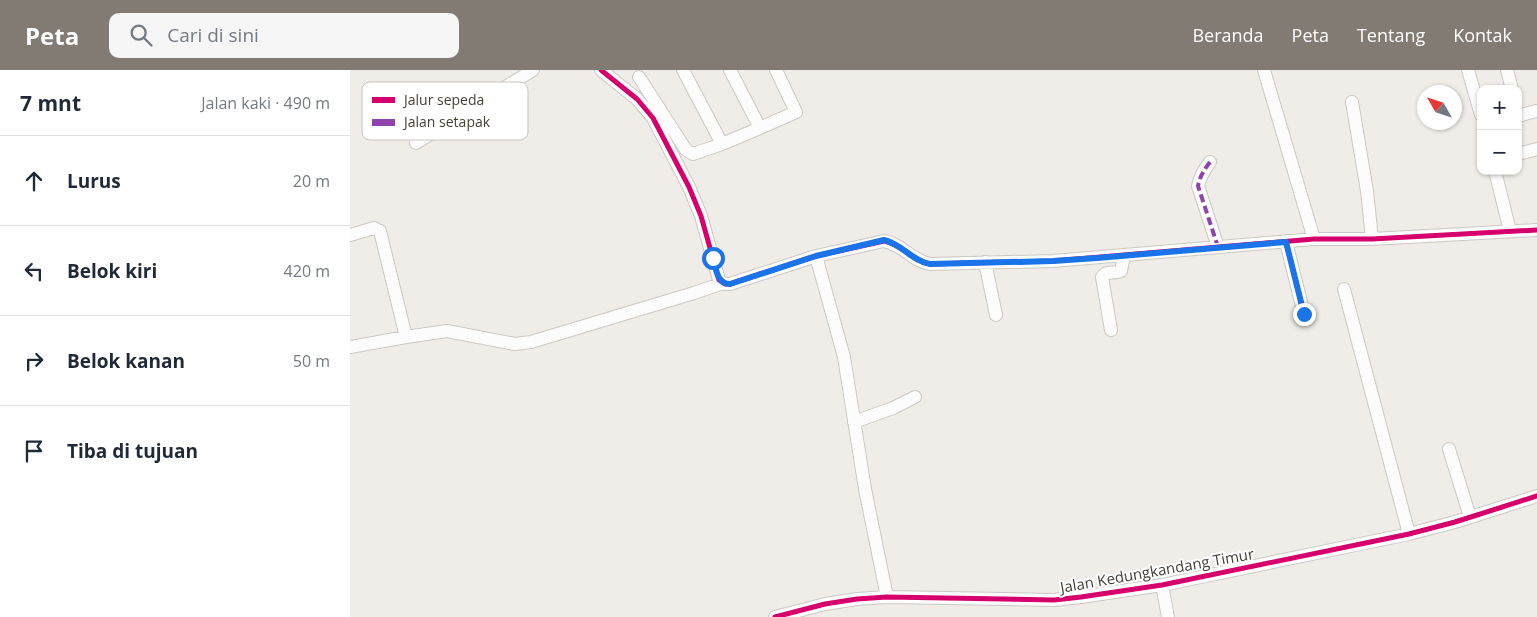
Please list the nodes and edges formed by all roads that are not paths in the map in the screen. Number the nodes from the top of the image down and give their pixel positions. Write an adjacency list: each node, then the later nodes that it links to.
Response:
1 (533, 70): 10 (street)
2 (601, 70): 12 (street)
3 (683, 70): 20 (street)
4 (730, 70): 17 (street)
5 (776, 70): 17 (street)
6 (1264, 70): 28 (street)
7 (1468, 70): 13 (street)
8 (1507, 70): 11 (street)
9 (644, 72): 12 (street); 20 (street)
10 (514, 82)
11 (1511, 85)
12 (628, 91): 35 (street)
13 (1477, 101)
14 (1352, 102): 29 (street)
15 (1536, 110): 16 (street)
16 (1522, 114)
17 (760, 128): 20 (street)
18 (421, 140): 19 (street)
19 (416, 143)
20 (722, 144)
21 (1537, 149): 22 (street)
22 (1522, 153)
23 (1210, 162): 31 (street)
24 (1496, 175): 26 (street)
25 (1537, 230): 26 (street)
26 (1510, 231): 29 (street)
27 (350, 235): 40 (street)
28 (1314, 239): 29 (street); 30 (street)
29 (1372, 239)
30 (1286, 242): 31 (street); 37 (street)
31 (1218, 247): 32 (street)
32 (1124, 255): 34 (street); 39 (street)
33 (816, 256): 34 (street); 35 (street); 43 (street)
34 (985, 262): 38 (street)
35 (723, 283): 40 (street)
36 (1344, 289): 47 (street)
37 (1304, 314)
38 (996, 315)
39 (1111, 330)
40 (406, 337): 41 (street)
41 (350, 347)
42 (915, 397): 43 (street)
43 (854, 422): 49 (street)
44 (1449, 449): 46 (street)
45 (1537, 496): 46 (street, Jalan Kedungkandang Timur)
46 (1470, 517): 47 (street, Jalan Kedungkandang Timur)
47 (1409, 534): 48 (street, Jalan Kedungkandang Timur)
48 (1162, 585): 49 (street, Jalan Kedungkandang Timur); 51 (street)
49 (886, 598): 50 (street, Jalan Kedungkandang Timur)
50 (775, 617)
51 (1168, 617)

